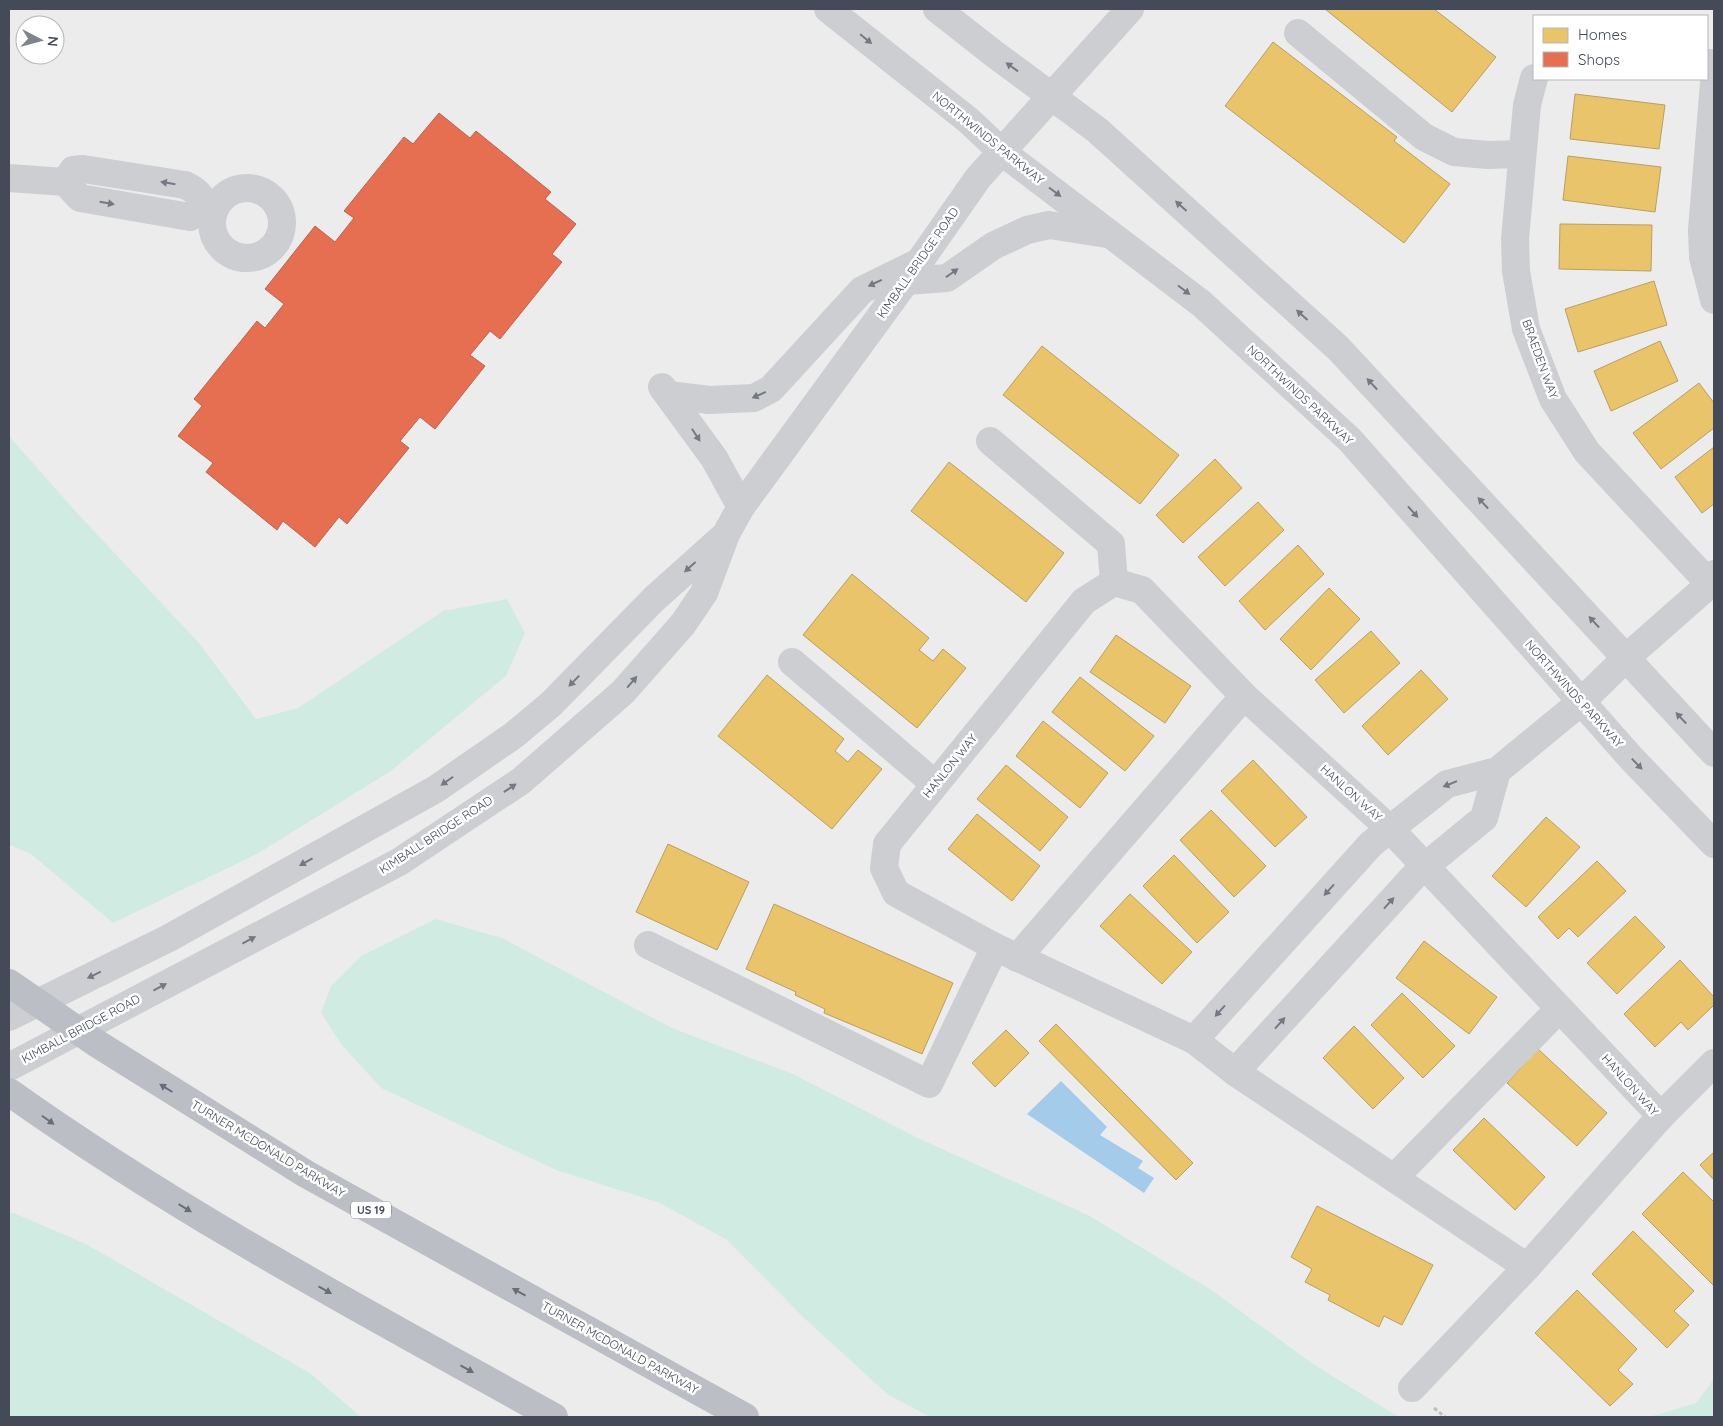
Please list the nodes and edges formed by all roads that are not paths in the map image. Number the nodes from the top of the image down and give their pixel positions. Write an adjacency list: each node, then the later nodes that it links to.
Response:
1 (828, 9): 8 (street, NORTHWINDS PARKWAY, one-way to 8)
2 (937, 9): 7 (street, one-way to 2)
3 (1130, 9): 7 (street, KIMBALL BRIDGE ROAD)
4 (1298, 33): 9 (street)
5 (1533, 80): 9 (street, BRAEDEN WAY)
6 (1714, 83): 12 (street)
7 (1052, 97): 8 (street, KIMBALL BRIDGE ROAD); 21 (street, one-way to 7)
8 (1002, 152): 13 (street, NORTHWINDS PARKWAY, one-way to 13); 14 (street, KIMBALL BRIDGE ROAD)
9 (1522, 154): 19 (street, BRAEDEN WAY)
10 (9, 178): 11 (street)
11 (208, 208)
12 (1708, 230): 15 (street)
13 (1111, 234): 14 (street, one-way to 13); 24 (street, NORTHWINDS PARKWAY, one-way to 24)
14 (912, 272): 17 (street, KIMBALL BRIDGE ROAD); 17 (street, one-way to 17)
15 (1714, 300)
16 (990, 441): 20 (street)
17 (741, 507): 18 (street, KIMBALL BRIDGE ROAD)
18 (726, 534): 35 (street, KIMBALL BRIDGE ROAD, one-way to 35); 38 (street, KIMBALL BRIDGE ROAD, one-way to 18)
19 (1713, 581): 21 (street)
20 (1114, 582): 23 (street, HANLON WAY); 27 (street, HANLON WAY)
21 (1627, 657): 24 (street); 25 (street, one-way to 21)
22 (792, 662): 27 (street)
23 (1244, 696): 28 (street, HANLON WAY); 32 (street)
24 (1581, 702): 26 (street); 29 (street, NORTHWINDS PARKWAY, one-way to 29)
25 (1714, 753)
26 (1497, 771): 28 (street, one-way to 28); 30 (street)
27 (936, 784): 32 (street, HANLON WAY)
28 (1390, 829): 30 (street, HANLON WAY); 36 (street, one-way to 36)
29 (1714, 844)
30 (1425, 867): 34 (street, HANLON WAY); 39 (street, one-way to 30)
31 (648, 945): 32 (street)
32 (1006, 953): 36 (street, HANLON WAY)
33 (9, 983): 46 (highway, TURNER MCDONALD PARKWAY / US 19, one-way to 33)
34 (1560, 1009): 41 (street, HANLON WAY); 42 (street)
35 (9, 1017)
36 (1194, 1040): 39 (street, HANLON WAY)
37 (1714, 1063): 41 (street)
38 (9, 1067)
39 (1235, 1072): 42 (street, HANLON WAY)
40 (9, 1092): 45 (highway, one-way to 45)
41 (1661, 1116): 43 (street, HANLON WAY)
42 (1394, 1178): 43 (street, HANLON WAY)
43 (1527, 1267): 44 (street)
44 (1412, 1388)
45 (554, 1417)
46 (745, 1417)

